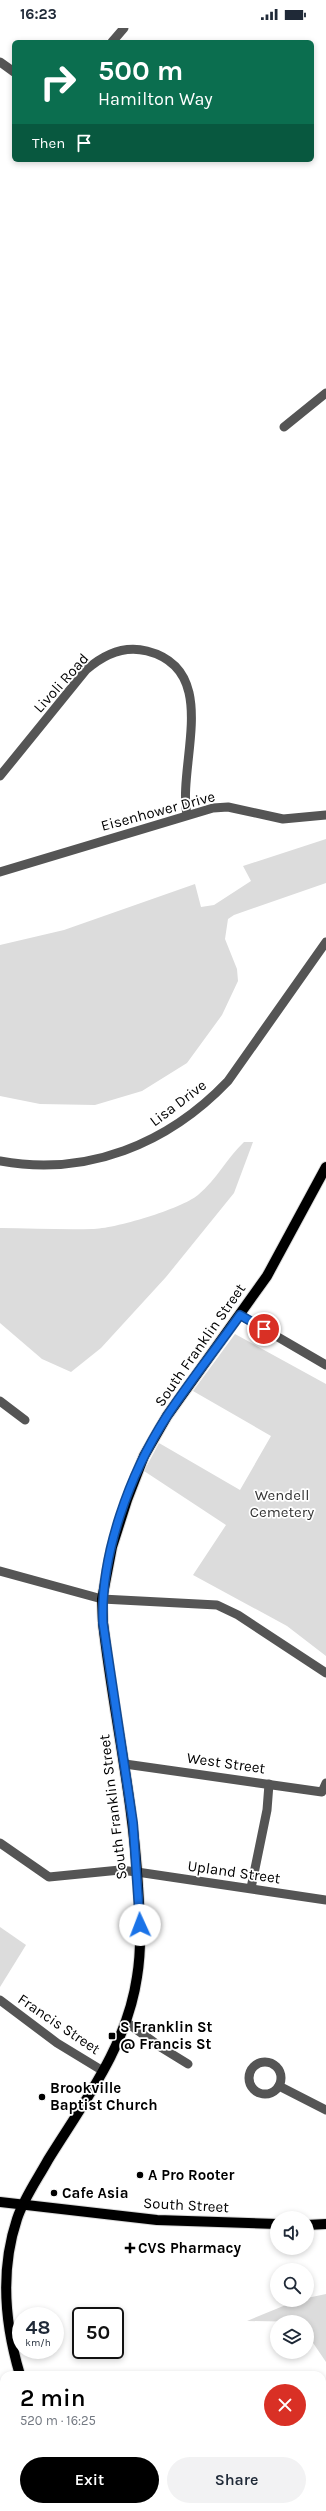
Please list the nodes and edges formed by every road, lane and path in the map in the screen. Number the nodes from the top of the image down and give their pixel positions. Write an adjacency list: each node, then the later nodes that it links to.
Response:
1 (124, 28): 2 (street)
2 (114, 40)
3 (0, 62): 4 (street)
4 (12, 71)
5 (326, 393): 6 (street)
6 (284, 427)
7 (0, 776): 8 (street, Livoli Road)
8 (187, 815): 9 (street, Eisenhower Drive); 10 (street, Eisenhower Drive)
9 (326, 815)
10 (0, 872)
11 (326, 942): 12 (street, Lisa Drive)
12 (0, 1161)
13 (326, 1167): 14 (main road, South Franklin Street)
14 (240, 1315): 15 (street); 19 (main road, South Franklin Street)
15 (326, 1365)
16 (0, 1401): 17 (street)
17 (24, 1420)
18 (0, 1572): 19 (street)
19 (102, 1599): 20 (street); 21 (main road, South Franklin Street)
20 (326, 1672)
21 (125, 1764): 22 (street, West Street); 25 (main road, South Franklin Street)
22 (269, 1784): 23 (street, West Street); 26 (street)
23 (324, 1787)
24 (0, 1843): 25 (street, Upland Street)
25 (137, 1872): 26 (street, Upland Street); 29 (main road, South Franklin Street)
26 (251, 1888): 27 (street, Upland Street)
27 (326, 1900)
28 (0, 2000): 31 (street, Francis Street)
29 (126, 2022): 30 (street); 31 (main road, South Franklin Street)
30 (188, 2064)
31 (104, 2071): 35 (main road, South Franklin Street)
32 (280, 2086): 33 (street)
33 (326, 2110)
34 (0, 2202): 35 (main road, South Street)
35 (22, 2205): 36 (main road, South Street); 39 (main road, South Franklin Street)
36 (270, 2224)
37 (314, 2224): 38 (main road)
38 (326, 2224)
39 (19, 2371)

